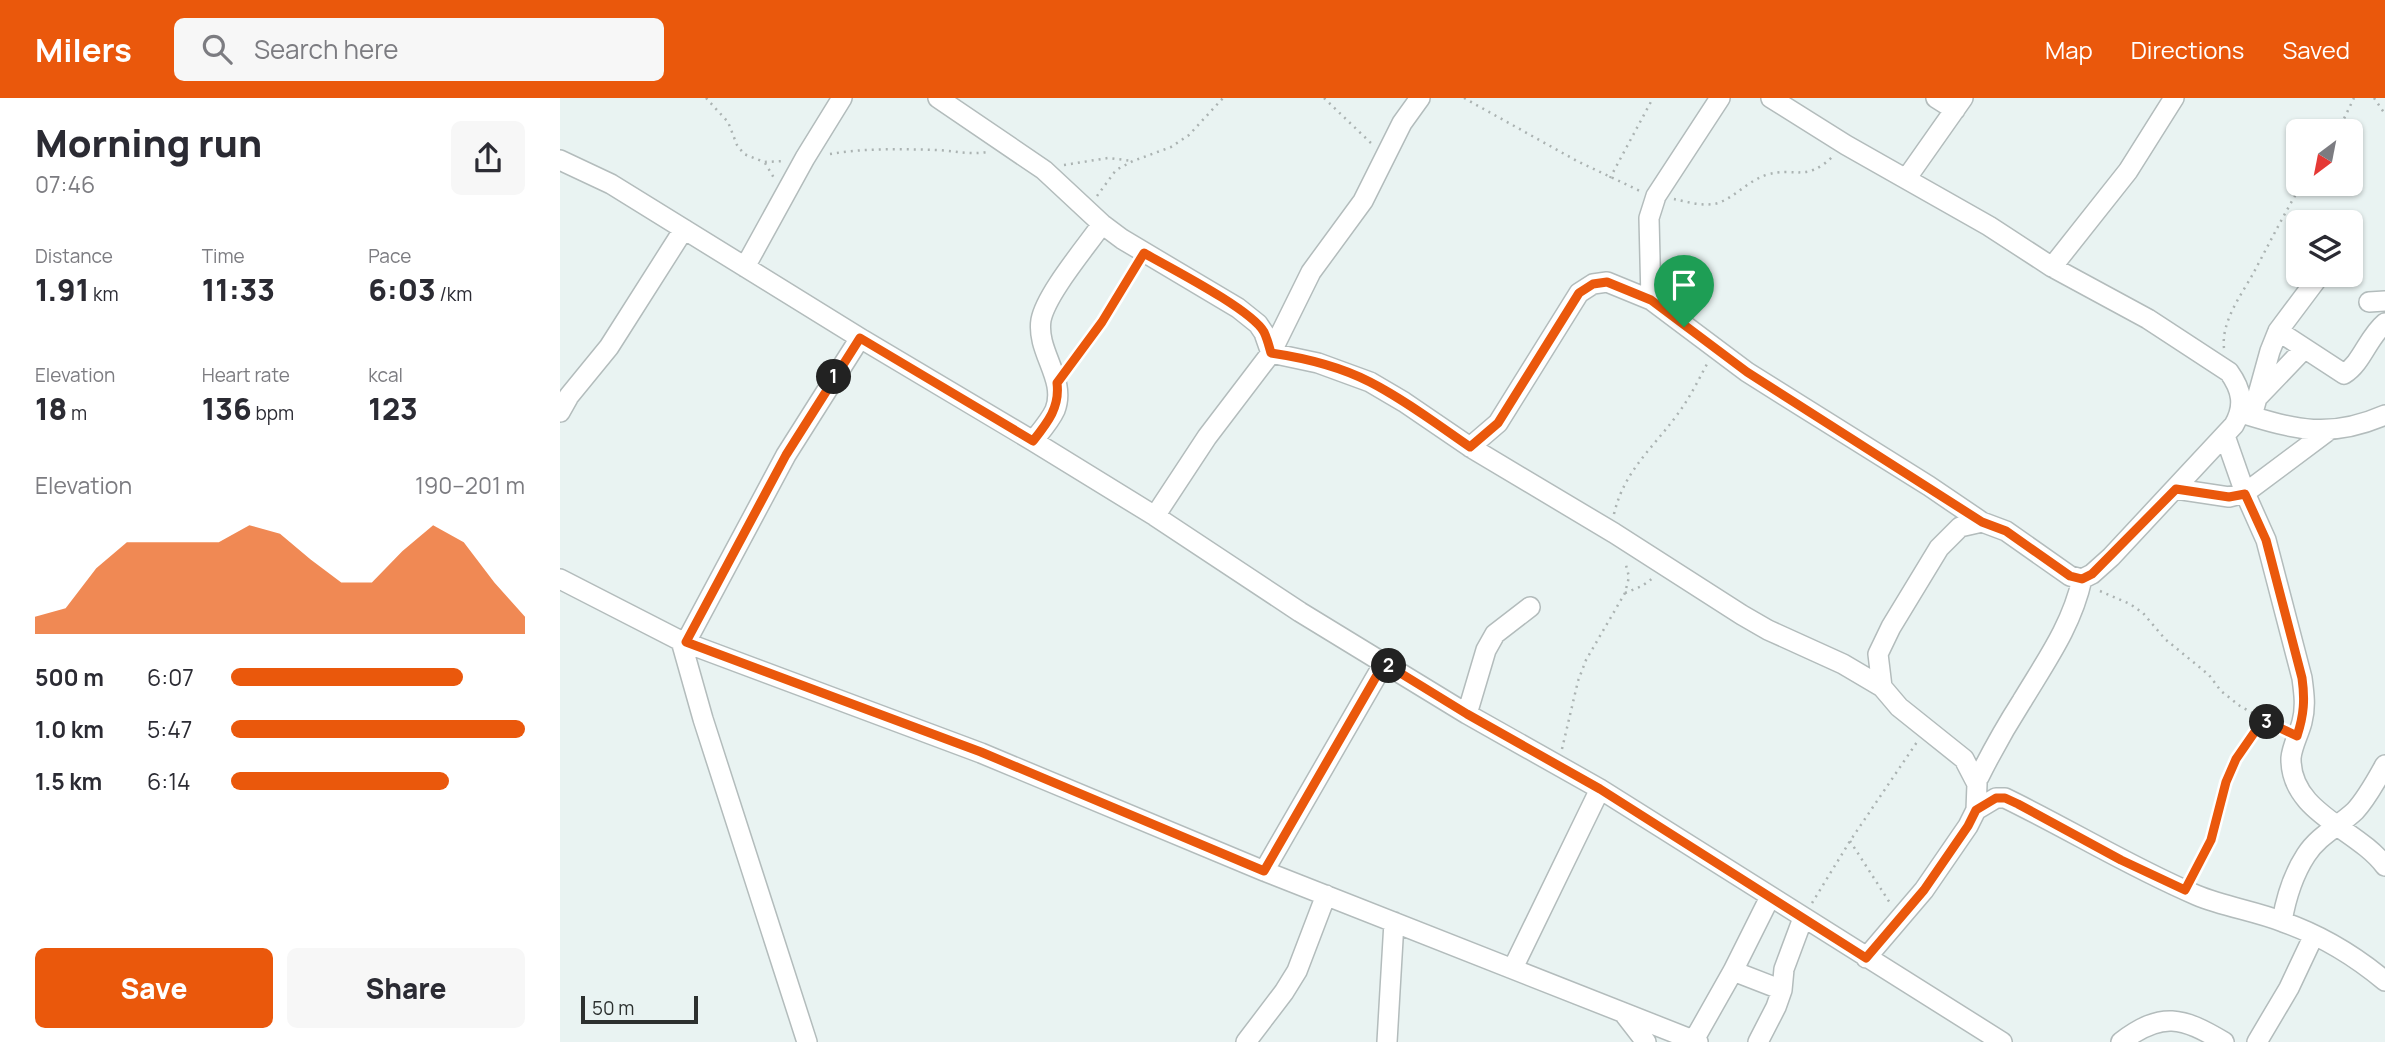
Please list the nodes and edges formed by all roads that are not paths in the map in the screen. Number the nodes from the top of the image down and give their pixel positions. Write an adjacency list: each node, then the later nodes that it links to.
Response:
1 (842, 98): 13 (street)
2 (939, 98): 11 (street)
3 (1420, 98): 21 (street)
4 (1720, 98): 16 (street)
5 (1771, 98): 10 (street)
6 (1936, 98): 8 (street)
7 (2174, 98): 14 (street)
8 (1959, 104): 10 (street)
9 (560, 160): 12 (street)
10 (1906, 179): 14 (street)
11 (1095, 218): 21 (street); 28 (street)
12 (684, 229): 13 (street); 23 (street)
13 (745, 267): 19 (street)
14 (2052, 267): 24 (street)
15 (2311, 287): 18 (street)
16 (1651, 300): 29 (street); 33 (street)
17 (2385, 323): 20 (street)
18 (2278, 331): 20 (street); 22 (street)
19 (860, 338): 28 (street); 37 (street)
20 (2304, 349): 22 (street)
21 (1271, 353): 29 (street); 32 (street)
22 (2258, 397): 24 (street)
23 (560, 412)
24 (2247, 414): 26 (street); 27 (street)
25 (2385, 415): 26 (street)
26 (2328, 431): 31 (street)
27 (2225, 436): 30 (street); 31 (street)
28 (1033, 441): 32 (street)
29 (1470, 447): 40 (street)
30 (2176, 489): 31 (street); 35 (street)
31 (2245, 494): 48 (street)
32 (1155, 516): 39 (street)
33 (1982, 522): 35 (street); 38 (street)
34 (560, 579): 37 (street)
35 (2082, 582): 44 (street)
36 (1530, 607): 42 (street)
37 (683, 642): 50 (street); 64 (street)
38 (1878, 654): 40 (street); 41 (street)
39 (1384, 663): 42 (street); 50 (street)
40 (1843, 664): 41 (street)
41 (1882, 687): 44 (street)
42 (1467, 714): 45 (street)
43 (2385, 765): 48 (street)
44 (1976, 775): 46 (street); 47 (street)
45 (1600, 789): 52 (street); 58 (street)
46 (2005, 798): 47 (street); 54 (street)
47 (1976, 810): 57 (street)
48 (2337, 826): 49 (street); 54 (street)
49 (2385, 866)
50 (1264, 871): 51 (street)
51 (1326, 895): 55 (street); 65 (street)
52 (1770, 897): 53 (street); 59 (street)
53 (1803, 918): 57 (street); 61 (street)
54 (2282, 921): 56 (street)
55 (1394, 922): 58 (street); 66 (street)
56 (2314, 935): 60 (street); 72 (street)
57 (1866, 958): 69 (street)
58 (1513, 968): 62 (street)
59 (1733, 971): 61 (street); 63 (street)
60 (2385, 980)
61 (1782, 990): 68 (street)
62 (1622, 1012): 63 (street); 67 (street)
63 (1690, 1040)
64 (807, 1042)
65 (1246, 1042)
66 (1387, 1042)
67 (1646, 1042)
68 (1758, 1042)
69 (2002, 1042)
70 (2121, 1042): 71 (street)
71 (2224, 1042)
72 (2257, 1042)

